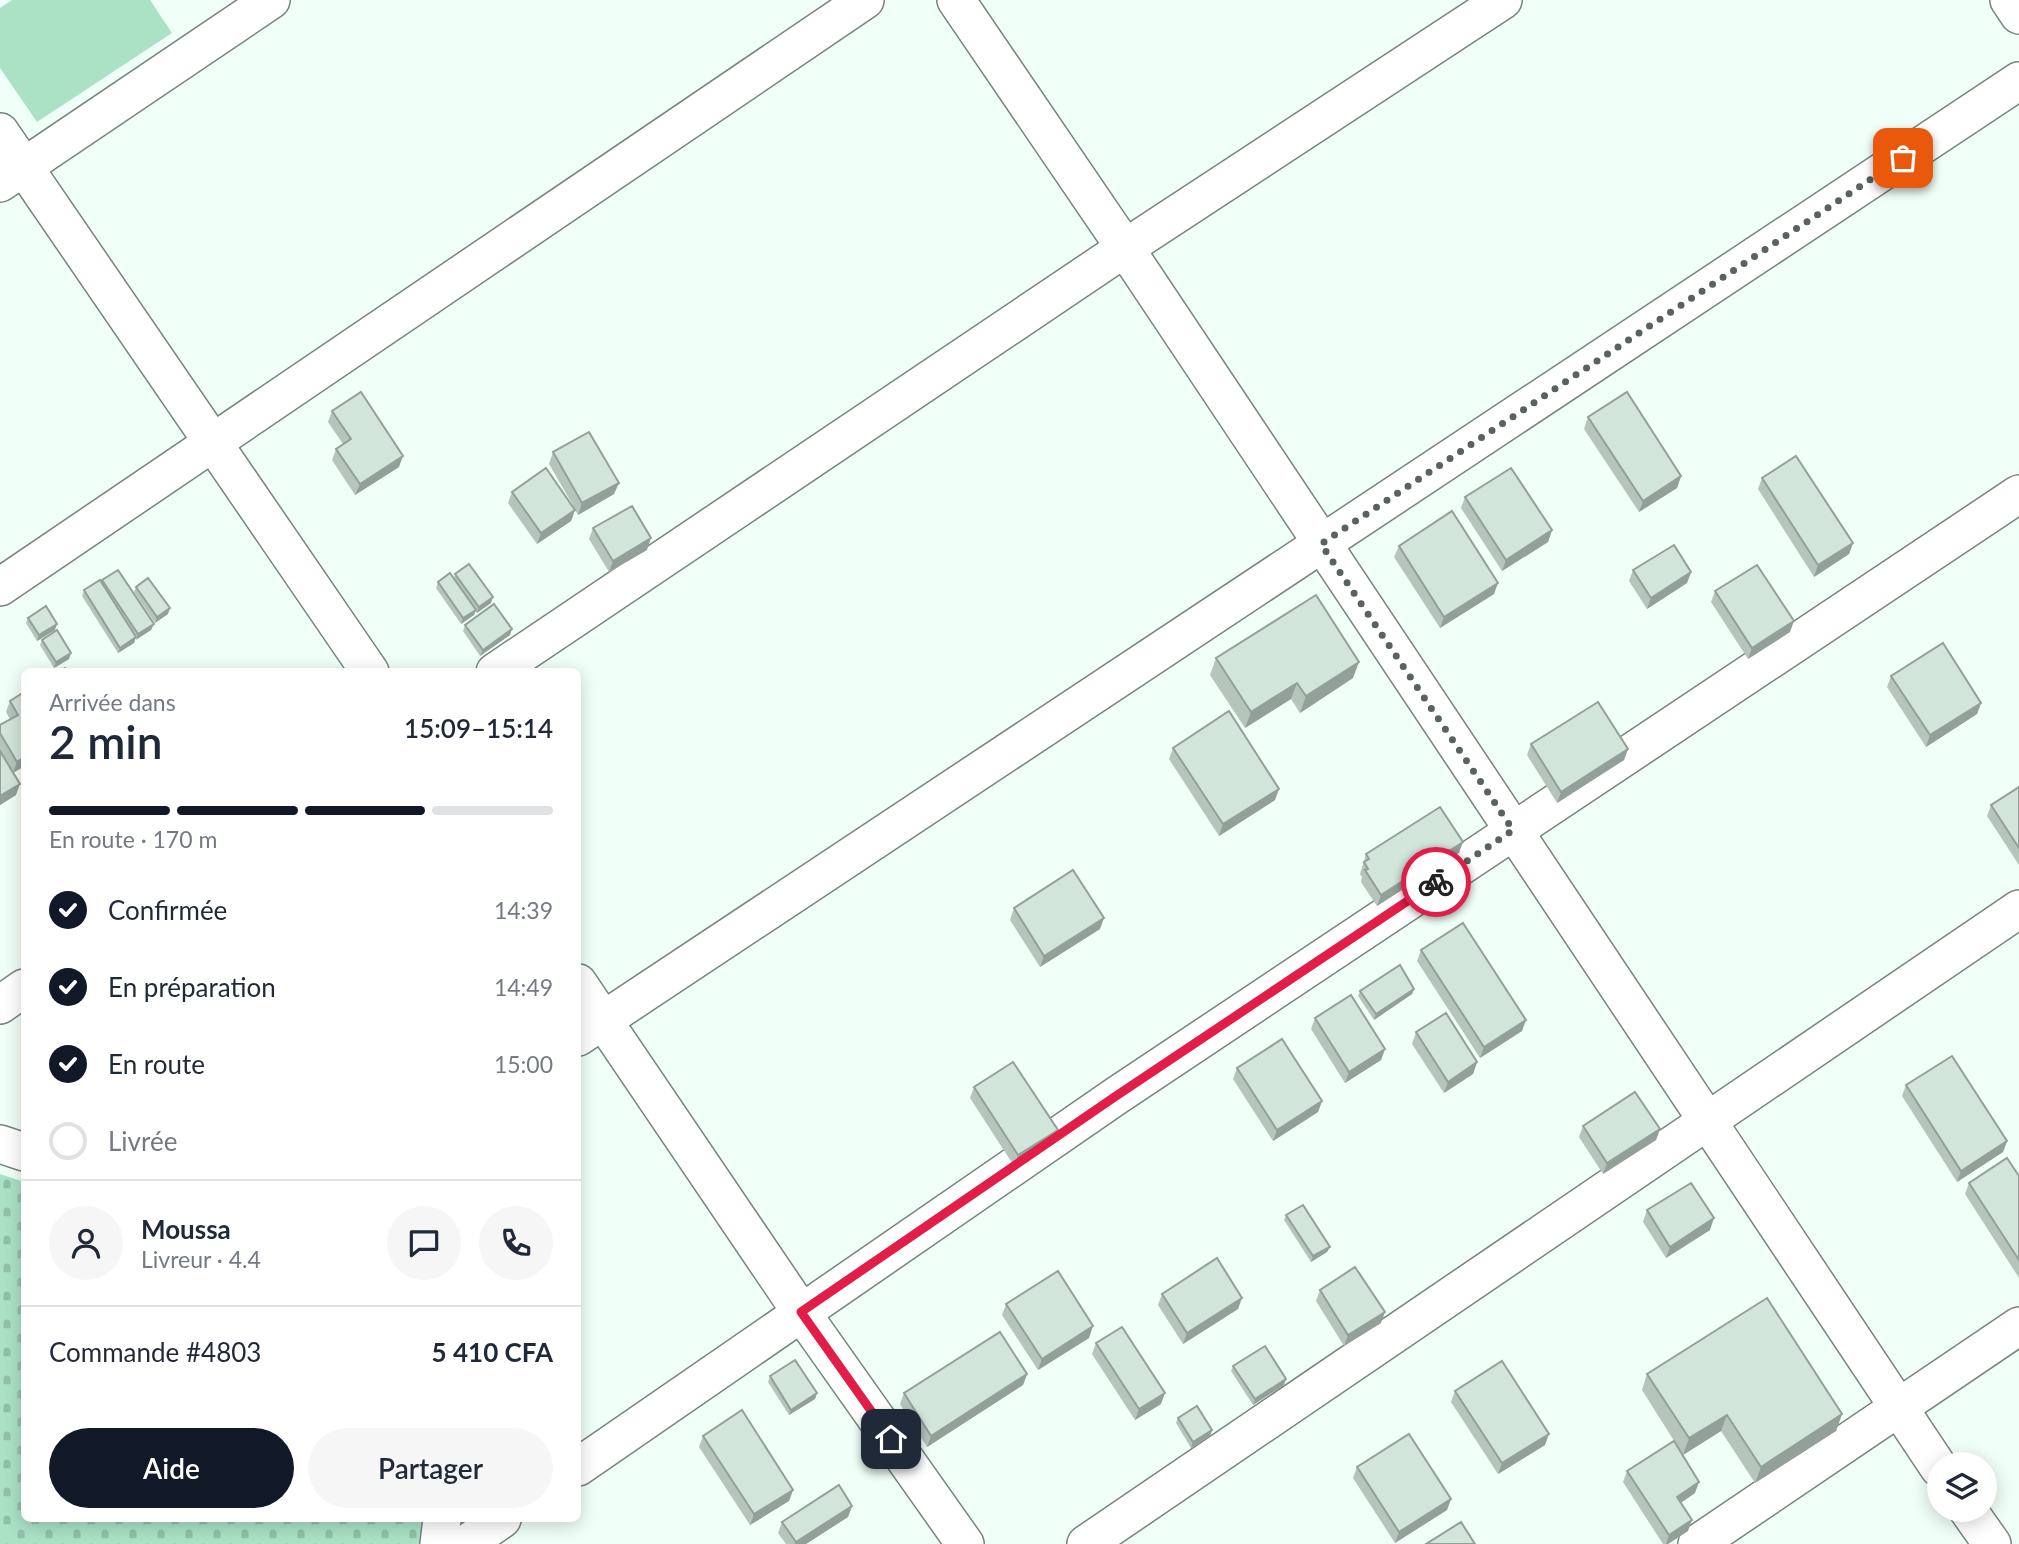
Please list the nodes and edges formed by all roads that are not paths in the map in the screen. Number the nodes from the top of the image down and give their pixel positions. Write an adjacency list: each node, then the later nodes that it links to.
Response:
1 (271, 0): 9 (street)
2 (865, 0): 11 (street)
3 (956, 0): 10 (street)
4 (1503, 0): 10 (street)
5 (2009, 0): 6 (street)
6 (2019, 15)
7 (2019, 81): 13 (street)
8 (0, 132): 9 (street)
9 (12, 175): 11 (street)
10 (1125, 248): 13 (street); 16 (street)
11 (212, 443): 14 (street); 15 (street)
12 (2019, 494): 17 (street)
13 (1321, 544): 17 (street); 22 (street)
14 (0, 587)
15 (367, 668)
16 (501, 668)
17 (1513, 830): 23 (street); 26 (street)
18 (2019, 909): 23 (street)
19 (21, 990): 21 (street)
20 (581, 994): 22 (street)
21 (0, 1005)
22 (590, 1029): 26 (street)
23 (1708, 1119): 28 (street); 37 (street)
24 (0, 1144): 25 (street)
25 (21, 1151)
26 (801, 1312): 30 (street); 36 (street)
27 (2019, 1326): 28 (street)
28 (1897, 1408): 29 (street); 38 (street)
29 (1928, 1452)
30 (581, 1465)
31 (442, 1522): 34 (street)
32 (498, 1522): 35 (street)
33 (1976, 1522): 39 (street)
34 (439, 1544)
35 (466, 1544)
36 (965, 1544)
37 (1086, 1544)
38 (1697, 1544)
39 (1992, 1544)

